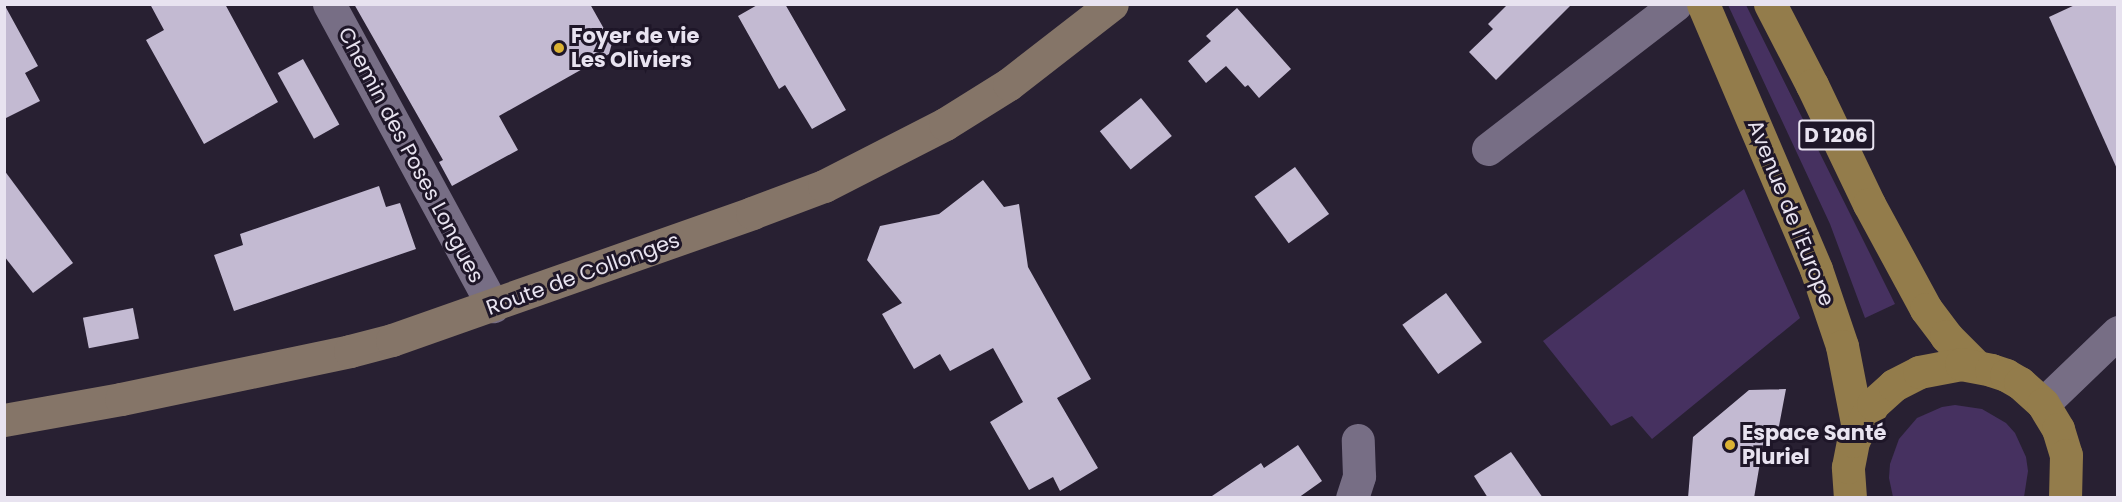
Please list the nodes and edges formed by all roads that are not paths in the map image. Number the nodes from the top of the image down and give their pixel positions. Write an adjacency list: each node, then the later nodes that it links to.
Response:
1 (329, 4): 7 (street, Chemin des Poses Longues)
2 (1112, 4): 7 (street, Route de Collonges)
3 (1676, 4): 6 (street)
4 (1703, 4): 12 (main road, Avenue de l'Europe / D 1206)
5 (1770, 4): 9 (main road, D 1206)
6 (1488, 149)
7 (492, 306): 11 (street, Route de Collonges)
8 (2118, 332): 10 (street)
9 (1976, 366): 10 (main road); 12 (main road)
10 (2043, 404): 16 (main road)
11 (4, 420)
12 (1858, 428): 14 (main road)
13 (1358, 440): 15 (street)
14 (1850, 497)
15 (1352, 498)
16 (2065, 498)

